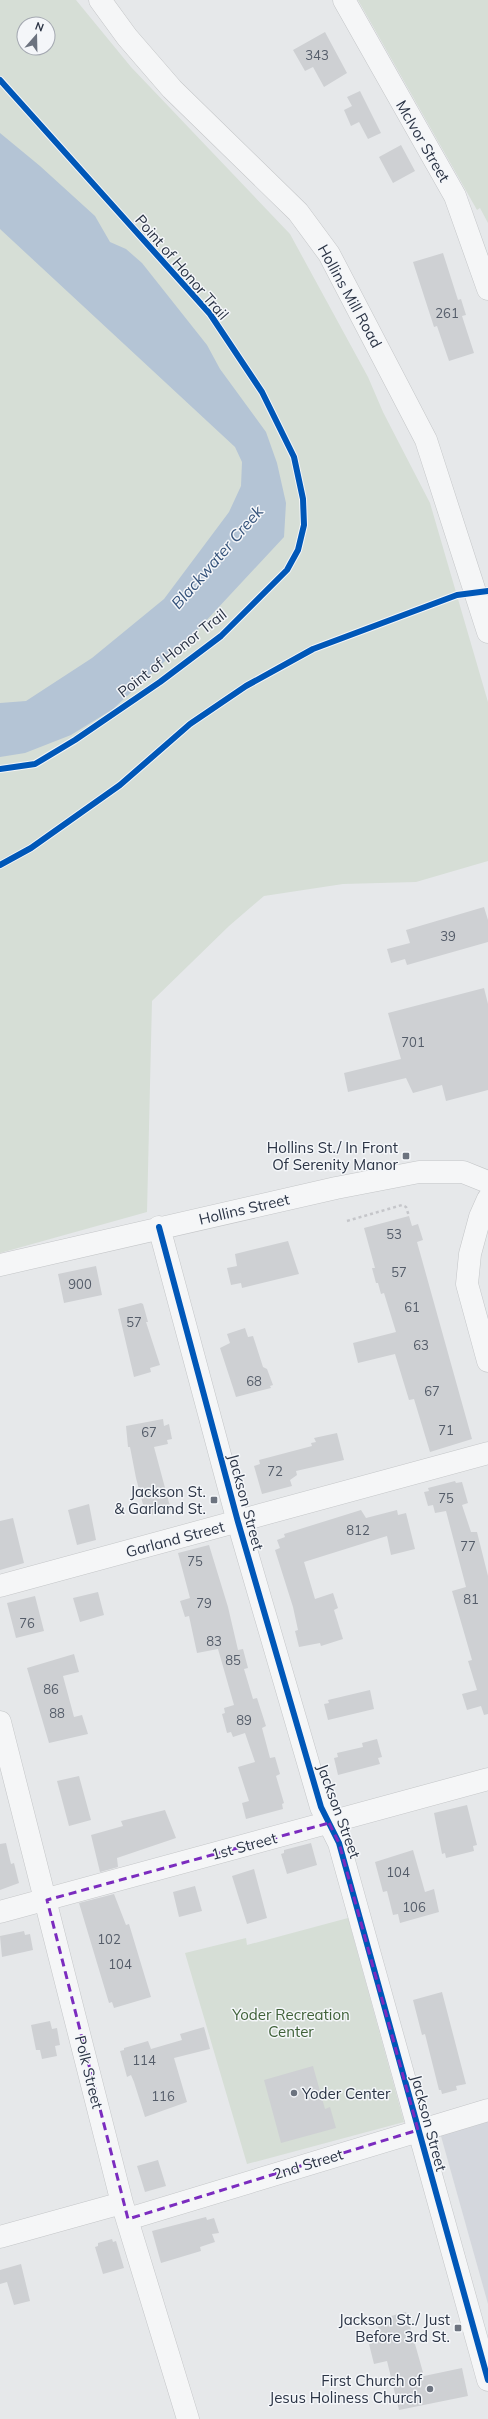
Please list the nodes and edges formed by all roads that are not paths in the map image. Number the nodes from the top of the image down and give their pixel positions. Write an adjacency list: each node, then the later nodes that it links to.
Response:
1 (100, 0): 4 (street, Hollins Mill Road)
2 (344, 0): 3 (street, McIvor Street)
3 (488, 289)
4 (488, 632)
5 (488, 1182): 7 (street, Hollins Street)
6 (488, 1198): 9 (street)
7 (159, 1227): 8 (street, Hollins Street); 11 (street, Jackson Street)
8 (0, 1265)
9 (488, 1361)
10 (488, 1453): 11 (street, Garland Street)
11 (238, 1522): 12 (street, Garland Street); 15 (street, Jackson Street)
12 (0, 1586)
13 (0, 1722): 16 (street, Polk Street)
14 (488, 1779): 15 (street, 1st Street)
15 (328, 1823): 16 (street, 1st Street); 19 (street, Jackson Street)
16 (46, 1900): 17 (street, 1st Street); 20 (street, Polk Street)
17 (0, 1912)
18 (488, 2110): 19 (street, 2nd Street)
19 (418, 2130): 20 (street, 2nd Street); 22 (street, Jackson Street)
20 (125, 2211): 21 (street, 2nd Street); 23 (street, Polk Street)
21 (0, 2237)
22 (488, 2380)
23 (188, 2419)

